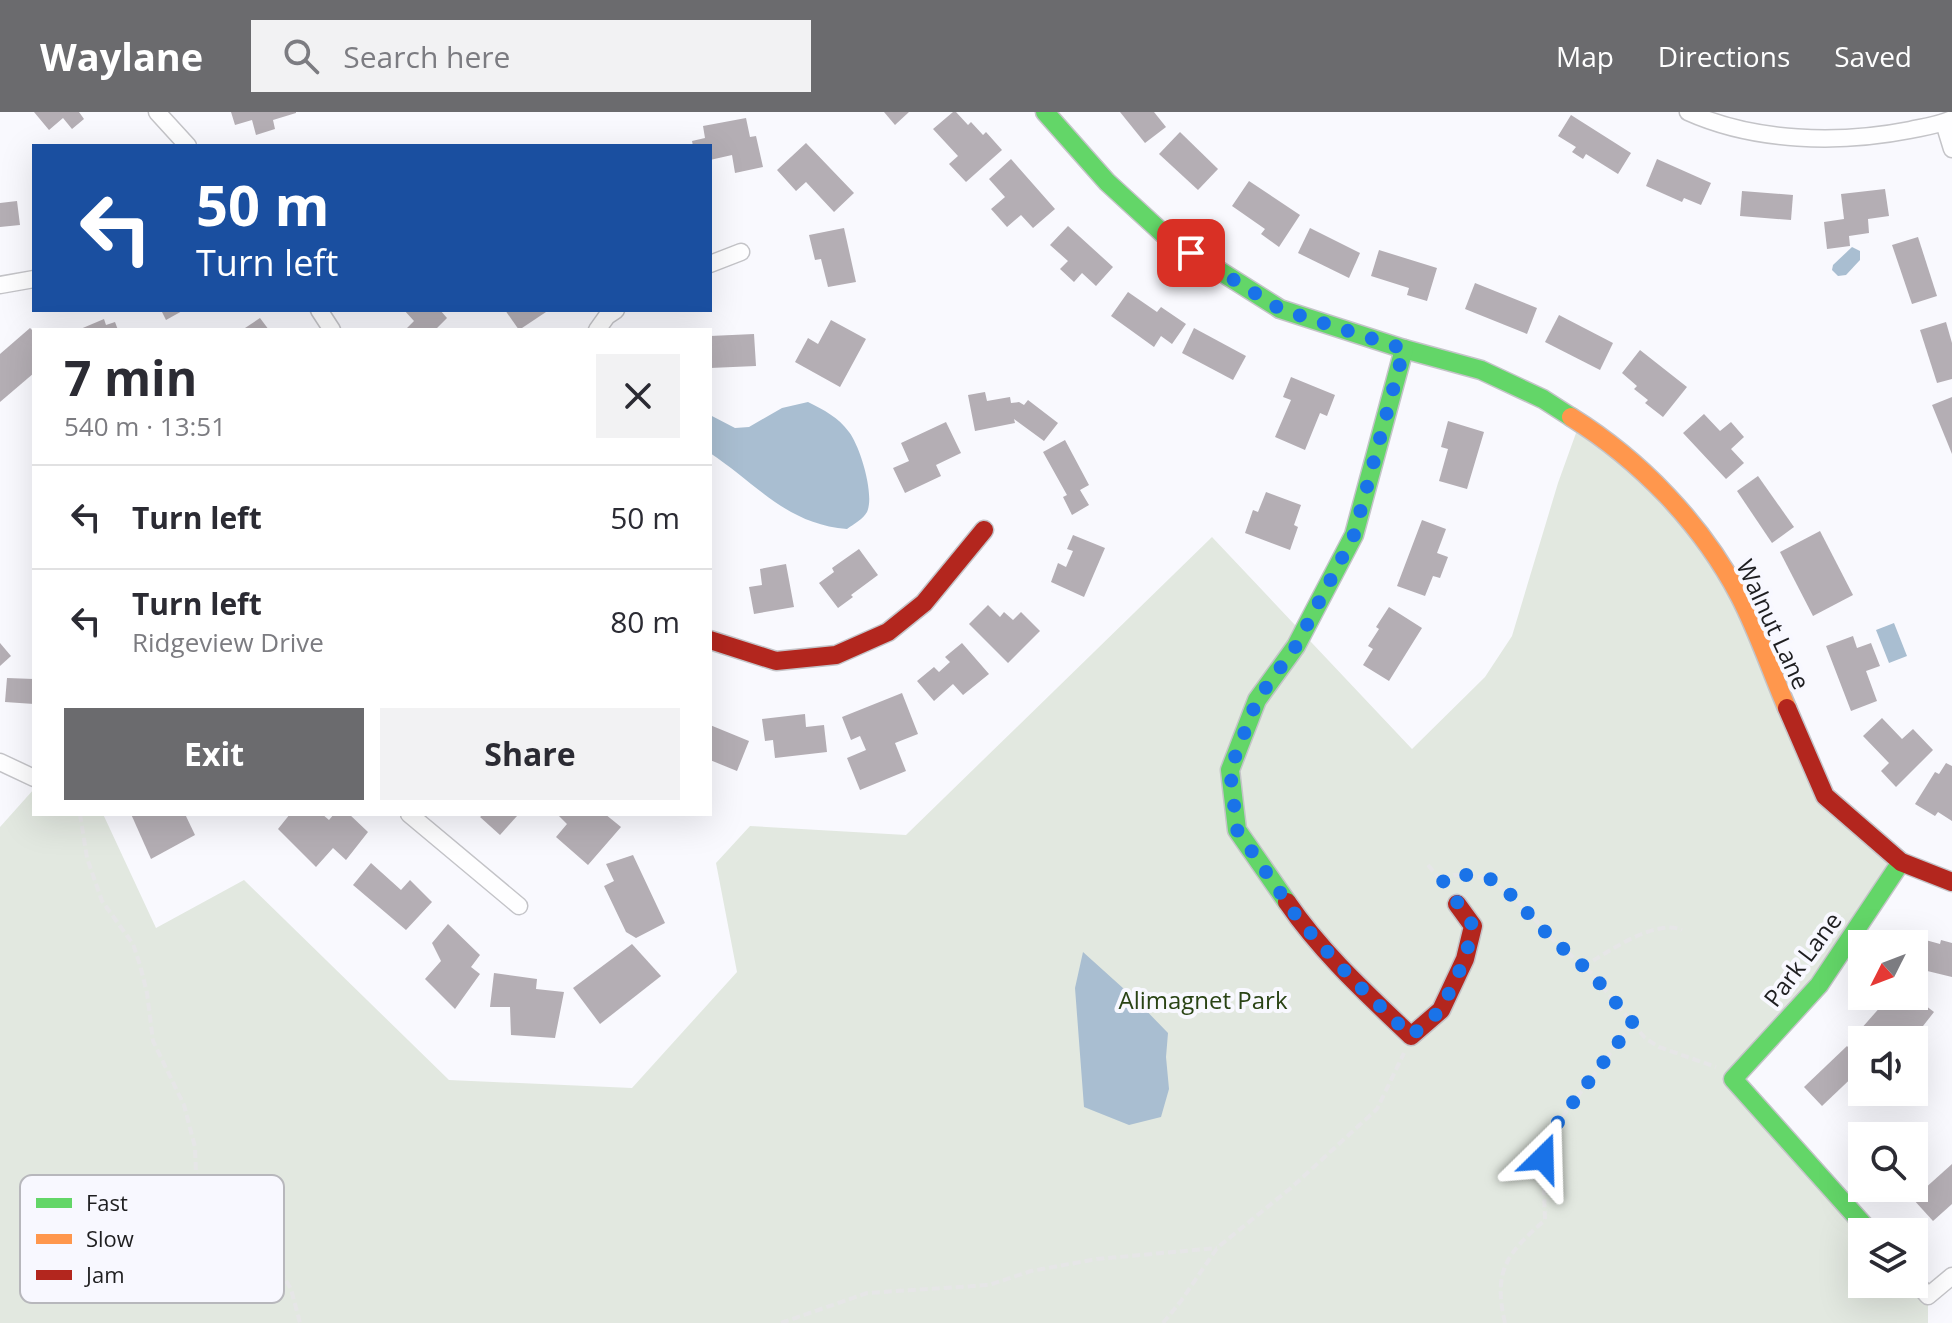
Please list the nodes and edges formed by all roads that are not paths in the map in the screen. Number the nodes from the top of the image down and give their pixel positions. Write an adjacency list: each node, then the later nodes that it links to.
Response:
1 (157, 112): 5 (street)
2 (1045, 112): 13 (street, Walnut Lane)
3 (1688, 112): 4 (street)
4 (1948, 121): 6 (street)
5 (186, 144)
6 (1952, 149)
7 (741, 252): 8 (street)
8 (712, 263)
9 (32, 279): 10 (street)
10 (0, 285)
11 (613, 312): 12 (street)
12 (598, 328)
13 (1404, 349): 19 (street, Walnut Lane); 21 (street)
14 (984, 530): 15 (street)
15 (712, 641)
16 (0, 762): 17 (street)
17 (32, 777)
18 (411, 816): 22 (street)
19 (1901, 862): 20 (street, Walnut Lane); 23 (street, Park Lane)
20 (1952, 882)
21 (1457, 904)
22 (519, 906)
23 (1858, 1218)
24 (1952, 1276): 25 (street)
25 (1928, 1296)

